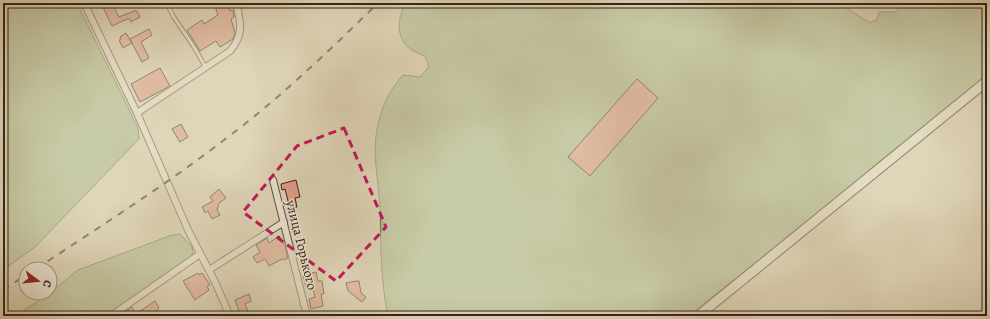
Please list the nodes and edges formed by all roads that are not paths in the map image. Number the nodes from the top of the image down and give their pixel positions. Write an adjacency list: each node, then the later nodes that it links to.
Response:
1 (84, 3): 6 (street)
2 (167, 3): 4 (lane)
3 (236, 3): 4 (street)
4 (206, 68): 6 (street)
5 (987, 81): 14 (street)
6 (136, 113): 9 (street)
7 (273, 180): 8 (street, улица Горького)
8 (284, 222): 10 (street); 13 (street, улица Горького)
9 (200, 254): 10 (street); 11 (street)
10 (209, 270): 12 (street)
11 (111, 316)
12 (230, 316)
13 (307, 316)
14 (698, 316)

